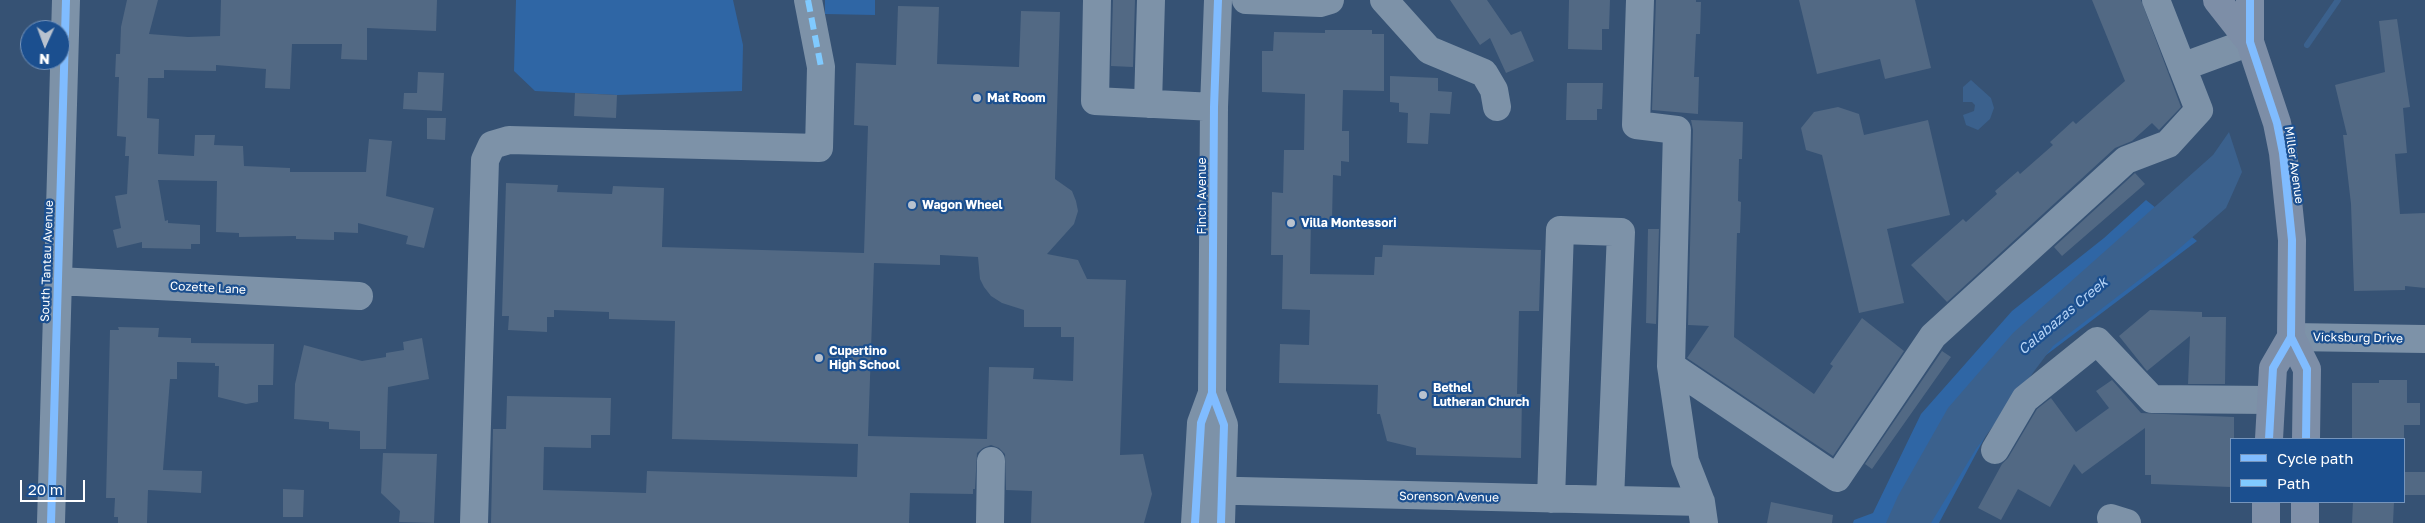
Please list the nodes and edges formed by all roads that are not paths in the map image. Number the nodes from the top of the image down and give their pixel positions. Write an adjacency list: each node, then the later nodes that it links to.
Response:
1 (66, 0): 18 (street, South Tantau Avenue)
2 (808, 0): 35 (street)
3 (1097, 0): 15 (street)
4 (1151, 0): 15 (street)
5 (1218, 0): 16 (street, Finch Avenue)
6 (1246, 0): 7 (street)
7 (1330, 0)
8 (1384, 0): 17 (street)
9 (1640, 0): 22 (street)
10 (2156, 0): 14 (street)
11 (2217, 0): 13 (main road, Miller Avenue)
12 (2250, 0): 13 (main road, Miller Avenue)
13 (2250, 42): 14 (street); 20 (main road, Miller Avenue)
14 (2182, 67): 22 (street)
15 (1148, 104): 16 (street)
16 (1214, 107): 28 (street, Finch Avenue)
17 (1497, 107)
18 (57, 281): 19 (street, Cozette Lane); 34 (street, South Tantau Avenue)
19 (358, 296)
20 (2291, 337): 21 (street, Vicksburg Drive); 23 (main road, Miller Avenue); 25 (main road, Miller Avenue)
21 (2425, 339)
22 (1671, 366): 33 (street)
23 (2270, 400): 24 (main road, Miller Avenue); 26 (street)
24 (2269, 438)
25 (2306, 438)
26 (1994, 450)
27 (991, 461): 36 (street)
28 (1210, 491): 29 (street, Sorenson Avenue); 37 (street, Finch Avenue); 38 (street, Finch Avenue)
29 (1551, 499): 30 (street, Sorenson Avenue); 30 (street)
30 (1610, 500): 33 (street, Sorenson Avenue)
31 (2266, 503): 39 (main road)
32 (2305, 503): 40 (main road)
33 (1702, 512)
34 (51, 523)
35 (474, 523)
36 (990, 523)
37 (1196, 523)
38 (1221, 523)
39 (2266, 523)
40 (2305, 523)

